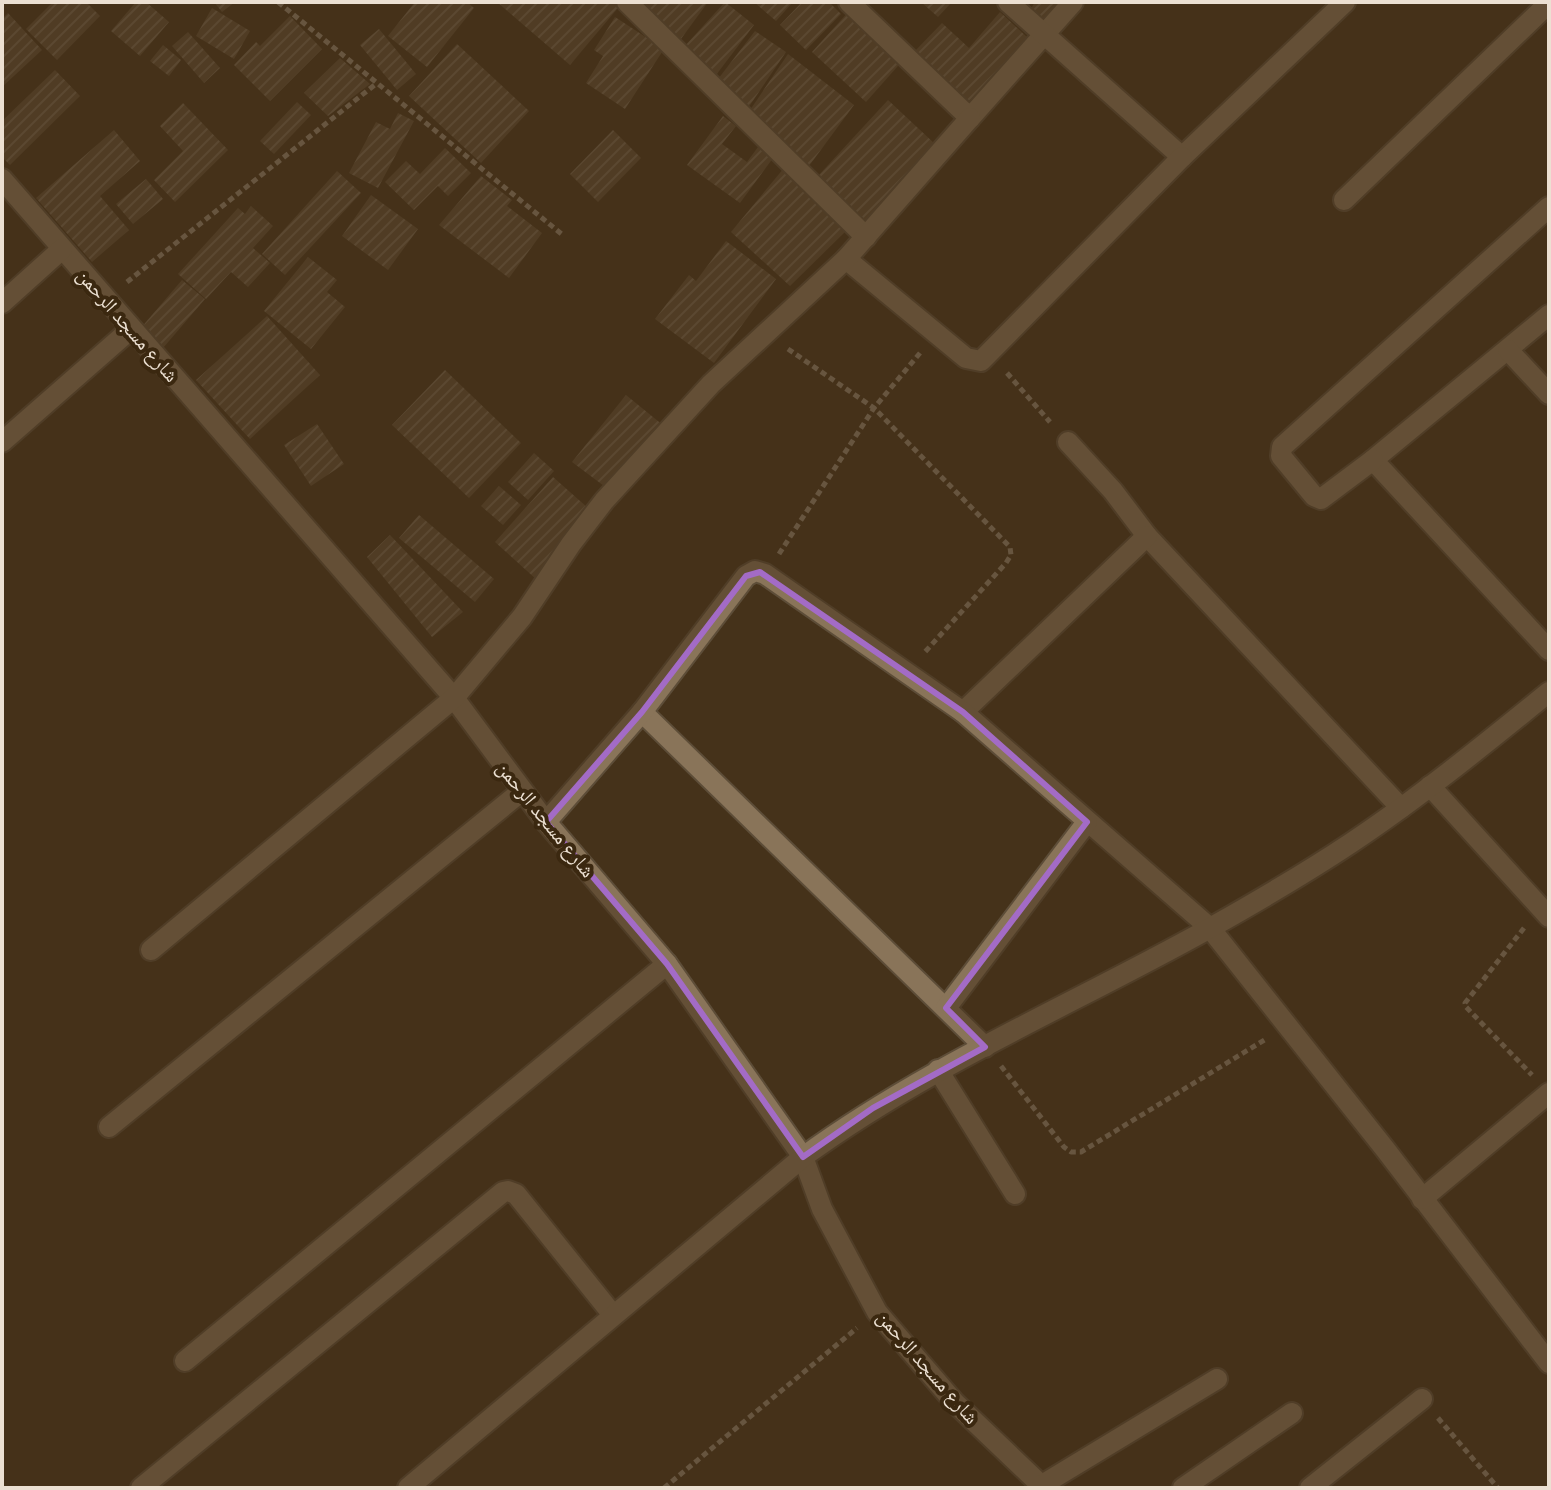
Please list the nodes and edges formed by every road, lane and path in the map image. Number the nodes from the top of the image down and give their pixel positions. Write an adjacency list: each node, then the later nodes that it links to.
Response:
1 (278, 2): 9 (path)
2 (627, 2): 16 (street)
3 (849, 2): 10 (street)
4 (1008, 2): 8 (street)
5 (1073, 2): 8 (street)
6 (1345, 2): 11 (street)
7 (1549, 3): 13 (street)
8 (1043, 34): 10 (street); 11 (street)
9 (377, 83): 15 (path); 19 (path)
10 (970, 118): 16 (street)
11 (1182, 157): 26 (street)
12 (2, 179): 17 (street, شارع مسجد الرحمن)
13 (1344, 200)
14 (1549, 207): 31 (street)
15 (564, 236)
16 (866, 237): 18 (street)
17 (62, 249): 19 (street, شارع مسجد الرحمن); 20 (street)
18 (846, 259): 23 (street); 24 (street)
19 (105, 299): 22 (street, شارع مسجد الرحمن)
20 (2, 303)
21 (1549, 315): 25 (street)
22 (131, 329): 29 (street); 37 (street, شارع مسجد الرحمن)
23 (765, 333): 28 (path); 37 (street)
24 (936, 334): 26 (street); 28 (path)
25 (1508, 350): 27 (street); 31 (street)
26 (990, 354): 30 (path)
27 (1549, 394)
28 (874, 408): 33 (path); 35 (path)
29 (2, 442)
30 (1068, 442): 32 (street)
31 (1373, 460): 34 (street)
32 (1147, 536): 39 (street); 42 (street)
33 (765, 574): 35 (street); 38 (street)
34 (1549, 650)
35 (907, 672): 39 (street)
36 (1549, 692): 40 (street)
37 (454, 698): 41 (street, شارع مسجد الرحمن); 47 (street)
38 (642, 712): 43 (street); 49 (street)
39 (963, 712): 44 (street)
40 (1430, 786): 42 (street); 45 (street)
41 (522, 791): 43 (street, شارع مسجد الرحمن); 54 (street)
42 (1401, 808): 46 (street)
43 (546, 822): 48 (street, شارع مسجد الرحمن)
44 (1087, 822): 46 (street); 49 (street)
45 (1544, 912): 53 (path)
46 (1210, 928): 50 (street); 51 (street)
47 (151, 950)
48 (667, 964): 55 (street, شارع مسجد الرحمن); 60 (street)
49 (946, 1008): 51 (street)
50 (1287, 1026): 51 (path); 57 (street)
51 (985, 1047): 52 (street)
52 (938, 1070): 55 (street); 56 (street)
53 (1544, 1087): 57 (street)
54 (109, 1127)
55 (803, 1157): 58 (street, شارع مسجد الرحمن); 59 (street)
56 (1015, 1194)
57 (1422, 1199): 61 (street)
58 (877, 1312): 65 (street, شارع مسجد الرحمن); 68 (path)
59 (613, 1315): 66 (street); 67 (street)
60 (185, 1361)
61 (1549, 1363)
62 (1217, 1379): 65 (street)
63 (1422, 1399): 70 (street); 71 (path)
64 (1292, 1413): 69 (street)
65 (1043, 1486)
66 (141, 1488)
67 (408, 1488)
68 (664, 1488)
69 (1183, 1488)
70 (1310, 1488)
71 (1498, 1488)

